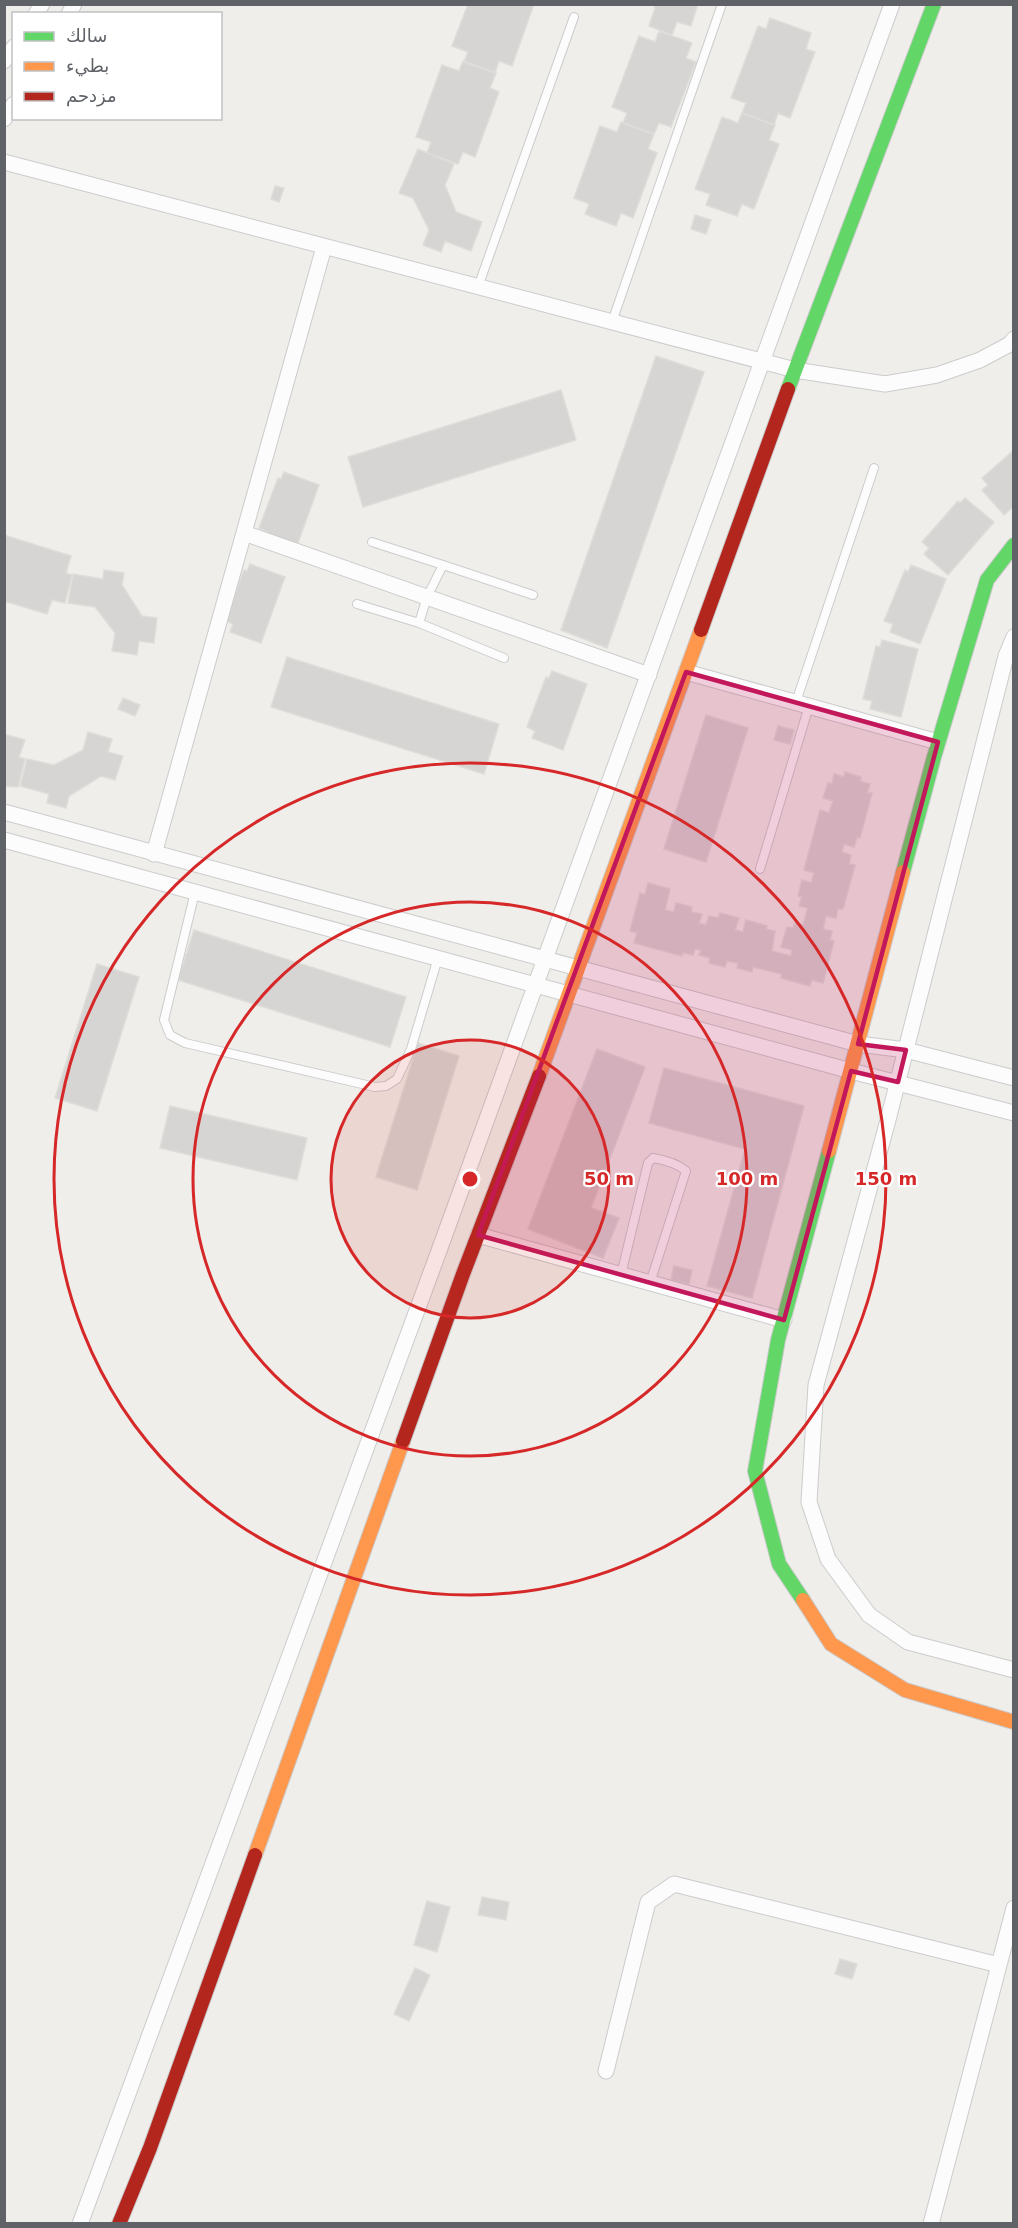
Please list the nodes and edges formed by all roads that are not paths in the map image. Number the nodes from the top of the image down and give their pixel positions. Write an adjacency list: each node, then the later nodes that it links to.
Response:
1 (722, 4): 8 (lane)
2 (892, 4): 10 (street)
3 (934, 4): 11 (street)
4 (574, 17): 7 (lane)
5 (4, 162): 6 (street)
6 (324, 246): 7 (street); 13 (street)
7 (478, 287): 8 (street)
8 (612, 322): 10 (street)
9 (1014, 339): 11 (street)
10 (763, 362): 11 (street); 24 (street)
11 (795, 370): 23 (street)
12 (874, 468): 25 (lane)
13 (244, 533): 18 (street); 29 (street)
14 (372, 542): 16 (lane)
15 (1014, 545): 26 (street)
16 (443, 565): 17 (lane); 18 (lane)
17 (532, 595)
18 (428, 597): 20 (lane); 24 (street)
19 (357, 604): 20 (lane)
20 (418, 623): 22 (lane)
21 (1014, 637): 38 (street)
22 (504, 658)
23 (686, 672): 25 (street); 34 (street)
24 (649, 675): 33 (street)
25 (802, 704): 26 (street); 30 (lane)
26 (938, 742): 37 (street)
27 (4, 812): 29 (street)
28 (4, 840): 31 (street)
29 (154, 854): 33 (street)
30 (759, 869)
31 (195, 892): 32 (street); 32 (lane)
32 (438, 958): 35 (street)
33 (545, 960): 34 (street); 35 (street)
34 (579, 969): 36 (street); 37 (street)
35 (536, 985): 36 (street); 52 (street)
36 (570, 994): 39 (street); 43 (street)
37 (858, 1044): 38 (street); 39 (street)
38 (906, 1050): 40 (street); 41 (street)
39 (851, 1071): 41 (street); 46 (street)
40 (1014, 1078)
41 (898, 1082): 42 (street); 47 (street)
42 (1014, 1113)
43 (478, 1235): 44 (street); 53 (street)
44 (621, 1275): 45 (street); 45 (lane)
45 (650, 1283): 46 (street)
46 (784, 1320): 48 (street)
47 (1014, 1670)
48 (1014, 1722)
49 (1014, 1908): 50 (street)
50 (999, 1965): 51 (street); 54 (street)
51 (606, 2071)
52 (80, 2223)
53 (119, 2223)
54 (932, 2223)

